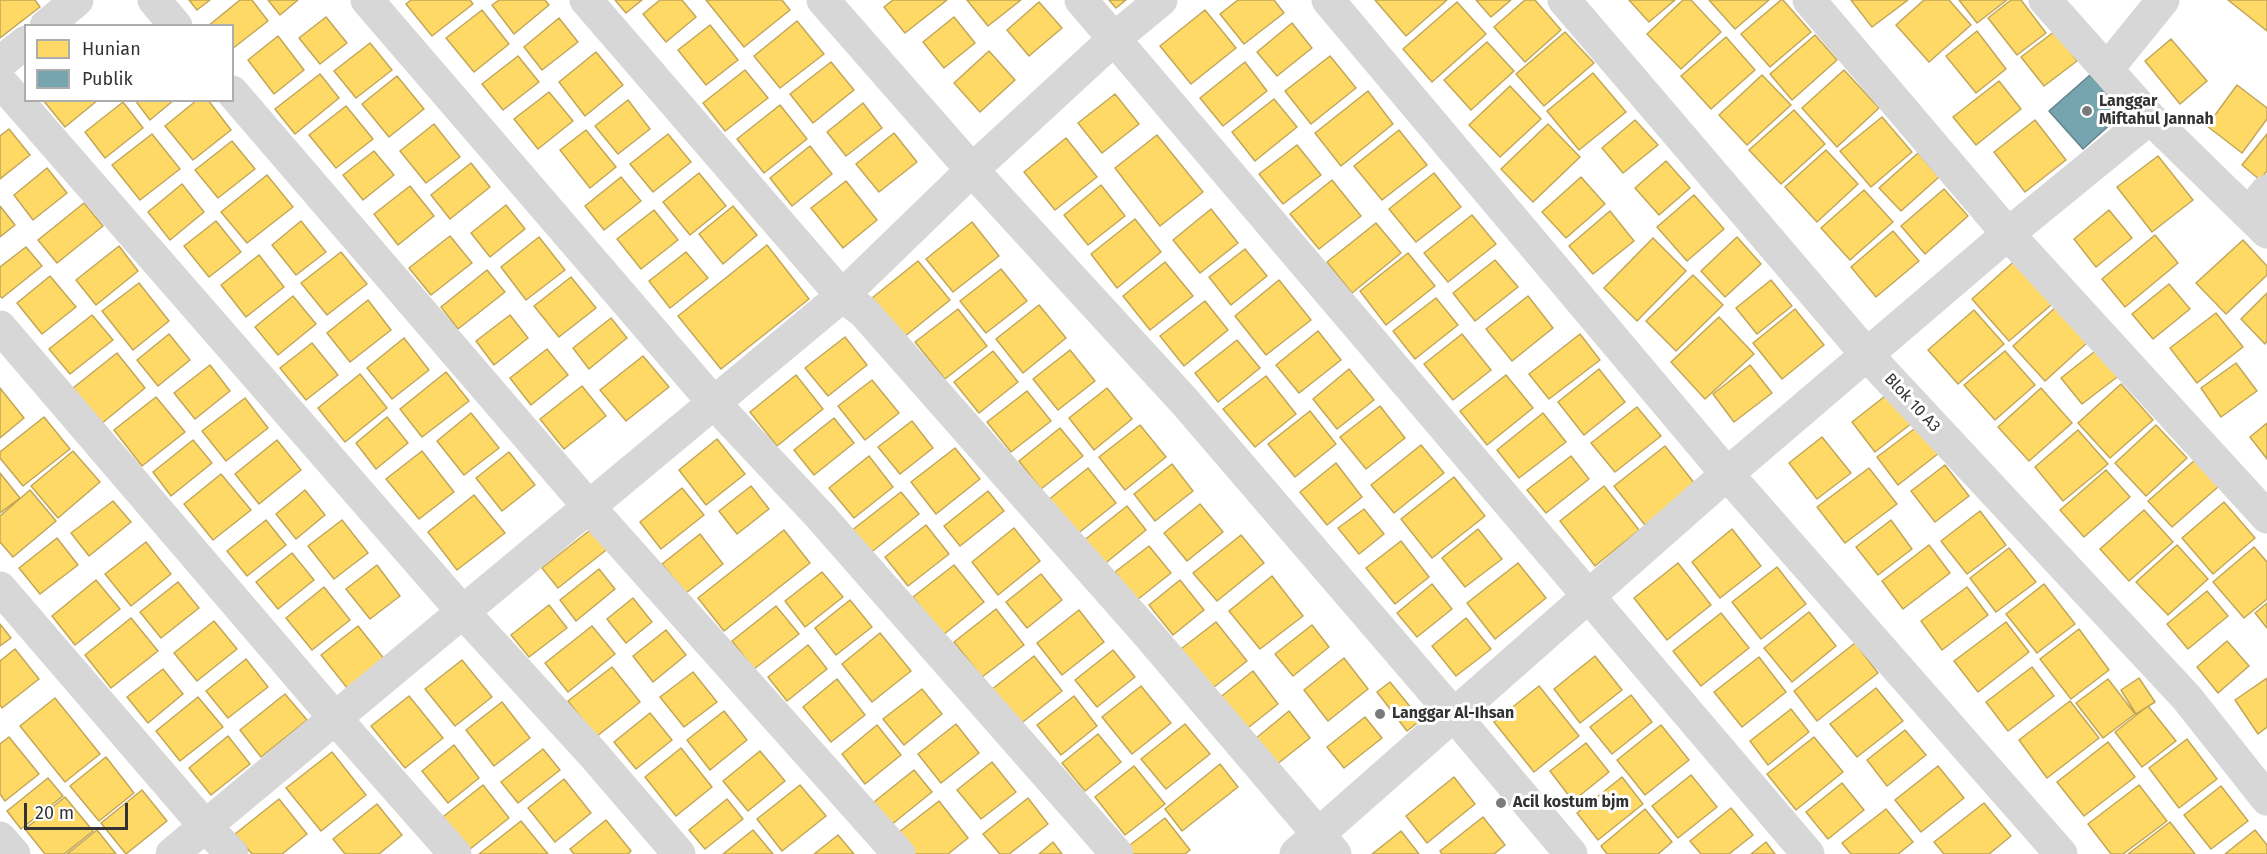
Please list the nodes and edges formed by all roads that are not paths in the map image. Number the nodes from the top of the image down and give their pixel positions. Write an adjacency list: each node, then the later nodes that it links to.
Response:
1 (77, 0): 13 (street)
2 (154, 0): 14 (street)
3 (367, 0): 28 (street)
4 (586, 0): 25 (street)
5 (824, 0): 22 (street)
6 (1081, 0): 15 (street)
7 (1161, 0): 15 (street)
8 (1328, 0): 29 (street)
9 (1564, 0): 27 (street, Blok 10 A3)
10 (1809, 0): 24 (street)
11 (2045, 0): 18 (street)
12 (2163, 0): 18 (street)
13 (48, 24)
14 (174, 24)
15 (1115, 38): 22 (street); 33 (street)
16 (24, 44): 17 (street)
17 (0, 63)
18 (2107, 69): 21 (street)
19 (0, 81): 34 (street)
20 (234, 94): 30 (street)
21 (2150, 118): 23 (street); 24 (street)
22 (972, 170): 25 (street); 35 (street)
23 (2261, 212)
24 (2008, 234): 27 (street); 31 (street)
25 (842, 296): 28 (street); 40 (street)
26 (0, 327): 36 (street)
27 (1868, 356): 29 (street); 37 (street, Blok 10 A3)
28 (714, 403): 30 (street); 47 (street)
29 (1727, 474): 33 (street); 50 (street)
30 (589, 507): 34 (street); 46 (street)
31 (2267, 517)
32 (0, 588): 38 (street)
33 (1588, 597): 35 (street); 49 (street)
34 (463, 612): 36 (street); 45 (street)
35 (1454, 715): 40 (street); 48 (street)
36 (335, 718): 38 (street); 44 (street)
37 (2267, 799)
38 (205, 826): 42 (street); 43 (street)
39 (0, 838): 41 (street)
40 (1316, 848)
41 (14, 854)
42 (172, 854)
43 (232, 854)
44 (455, 854)
45 (679, 854)
46 (899, 854)
47 (1117, 854)
48 (1571, 854)
49 (1808, 854)
50 (2061, 854)

